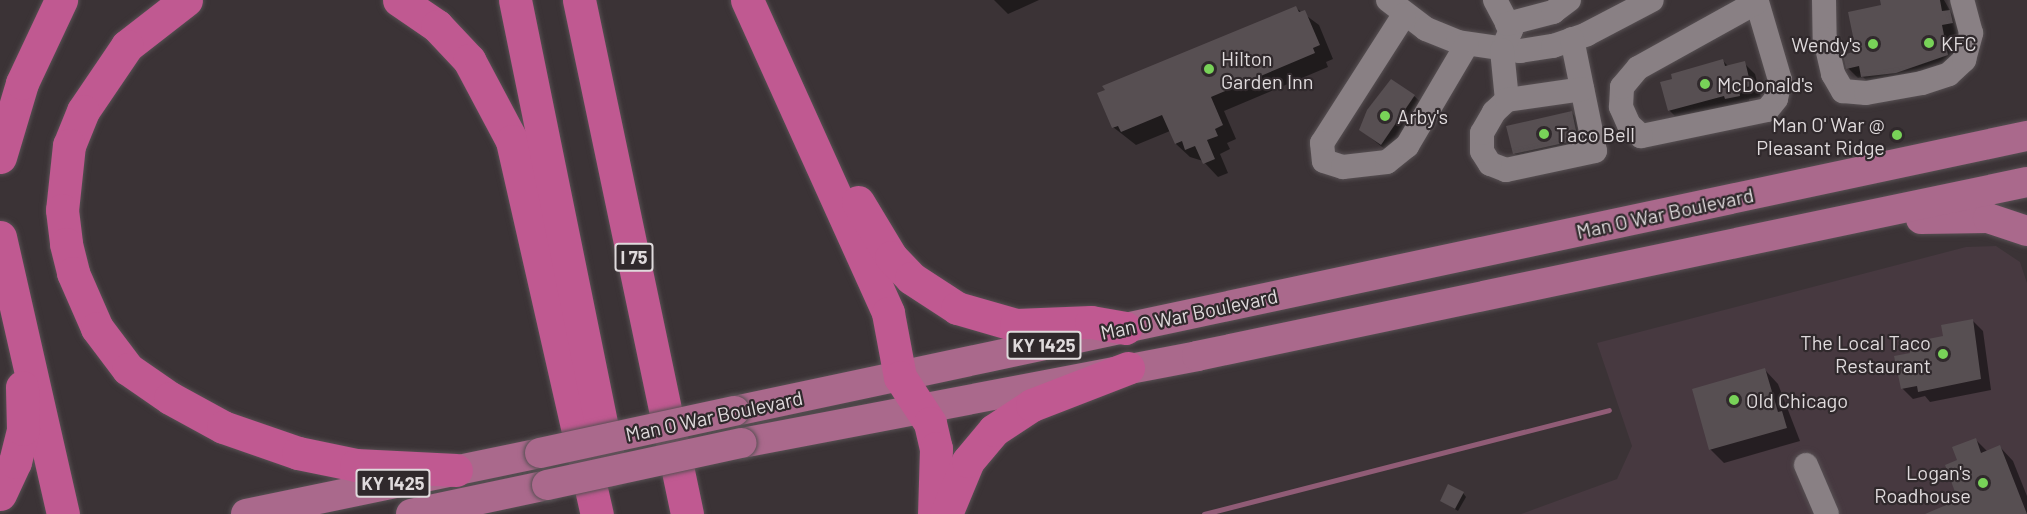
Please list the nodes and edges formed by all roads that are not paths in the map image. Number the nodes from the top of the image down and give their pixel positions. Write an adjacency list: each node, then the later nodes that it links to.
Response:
1 (61, 0): 21 (highway)
2 (186, 0): 32 (highway)
3 (399, 0): 37 (highway)
4 (515, 0): 38 (highway)
5 (579, 0): 39 (highway, I 75)
6 (748, 0): 27 (highway); 29 (highway)
7 (1495, 0): 14 (street)
8 (1569, 0): 14 (street)
9 (1652, 0): 15 (street)
10 (1824, 0): 11 (street)
11 (1962, 0)
12 (1757, 1): 12 (street)
13 (1396, 8): 16 (street); 16 (street)
14 (1507, 24): 17 (street)
15 (1572, 39): 17 (street); 18 (street)
16 (1467, 45): 17 (street)
17 (1502, 50): 19 (street)
18 (1582, 89): 19 (street); 19 (street)
19 (1507, 100)
20 (2027, 136): 27 (main road, Man O War Boulevard / KY 1425)
21 (0, 157)
22 (2027, 182): 23 (main road, Man O War Boulevard)
23 (1840, 223): 24 (main road); 28 (main road, Man O War Boulevard / KY 1425)
24 (2027, 231)
25 (0, 237): 26 (highway)
26 (15, 302): 33 (highway); 34 (highway)
27 (1125, 328): 29 (main road, Man O War Boulevard / KY 1425)
28 (1128, 368): 30 (main road, Man O War Boulevard / KY 1425); 41 (highway)
29 (900, 377): 30 (highway); 32 (main road, Man O War Boulevard / KY 1425, bridge)
30 (920, 407): 36 (main road, Man O War Boulevard / KY 1425, bridge); 40 (highway)
31 (1806, 465): 42 (street)
32 (456, 470): 35 (main road, Man O War Boulevard / KY 1425)
33 (0, 494)
34 (63, 514)
35 (246, 514)
36 (411, 514)
37 (597, 514)
38 (619, 514)
39 (687, 514)
40 (934, 514)
41 (946, 514)
42 (1827, 514)

